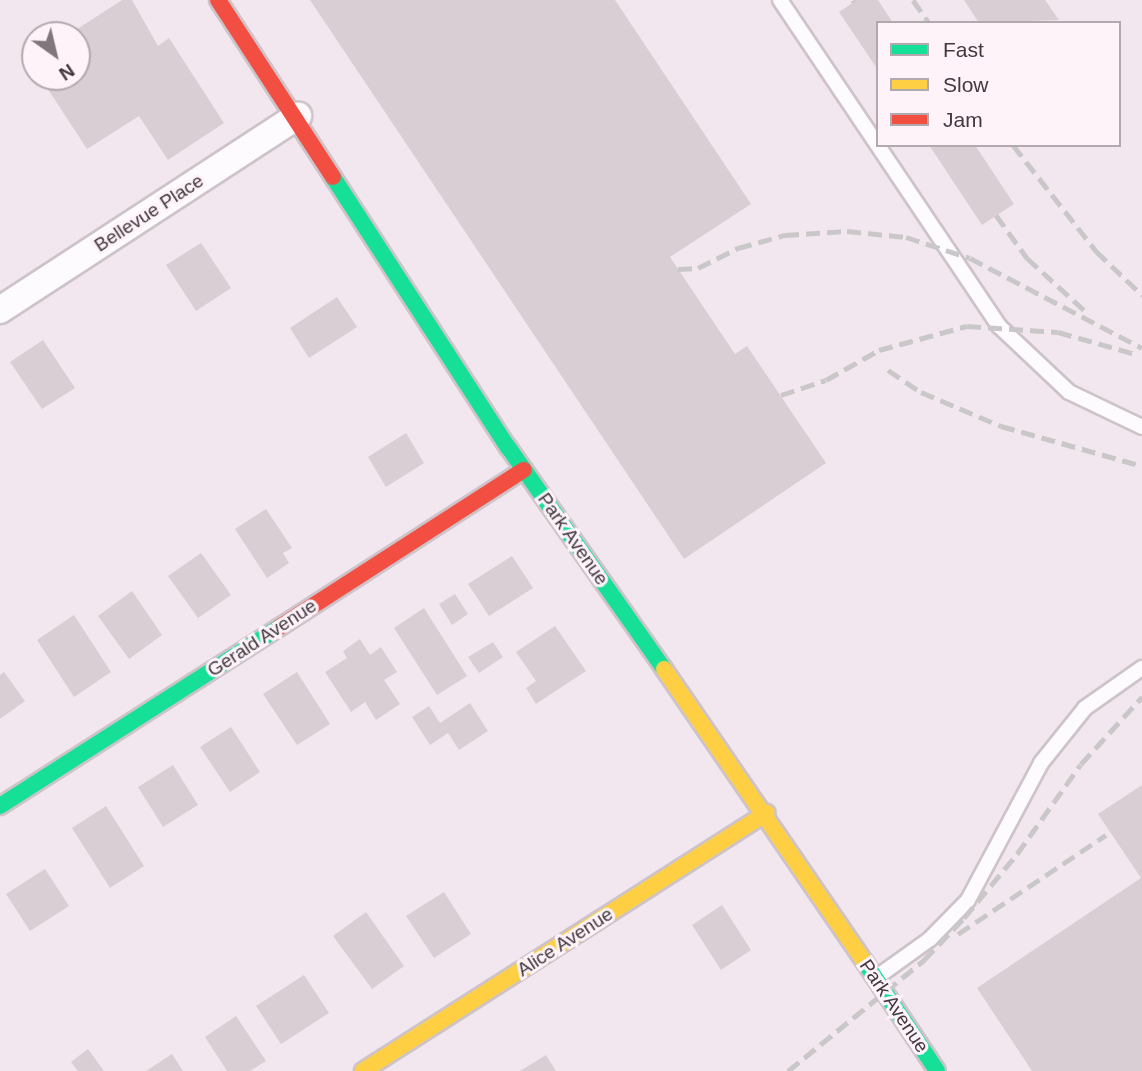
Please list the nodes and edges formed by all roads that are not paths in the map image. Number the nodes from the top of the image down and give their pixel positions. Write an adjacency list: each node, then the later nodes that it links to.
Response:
1 (218, 0): 3 (street, Park Avenue)
2 (780, 0): 4 (lane)
3 (298, 116): 6 (street, Bellevue Place); 8 (street, Park Avenue)
4 (876, 143)
5 (879, 147): 7 (lane)
6 (0, 310)
7 (1142, 427)
8 (524, 470): 10 (street, Gerald Avenue); 11 (street, Park Avenue)
9 (1142, 668): 12 (lane)
10 (0, 806)
11 (766, 813): 12 (street, Park Avenue); 13 (street, Alice Avenue)
12 (876, 978): 14 (street, Park Avenue)
13 (363, 1071)
14 (937, 1071)

